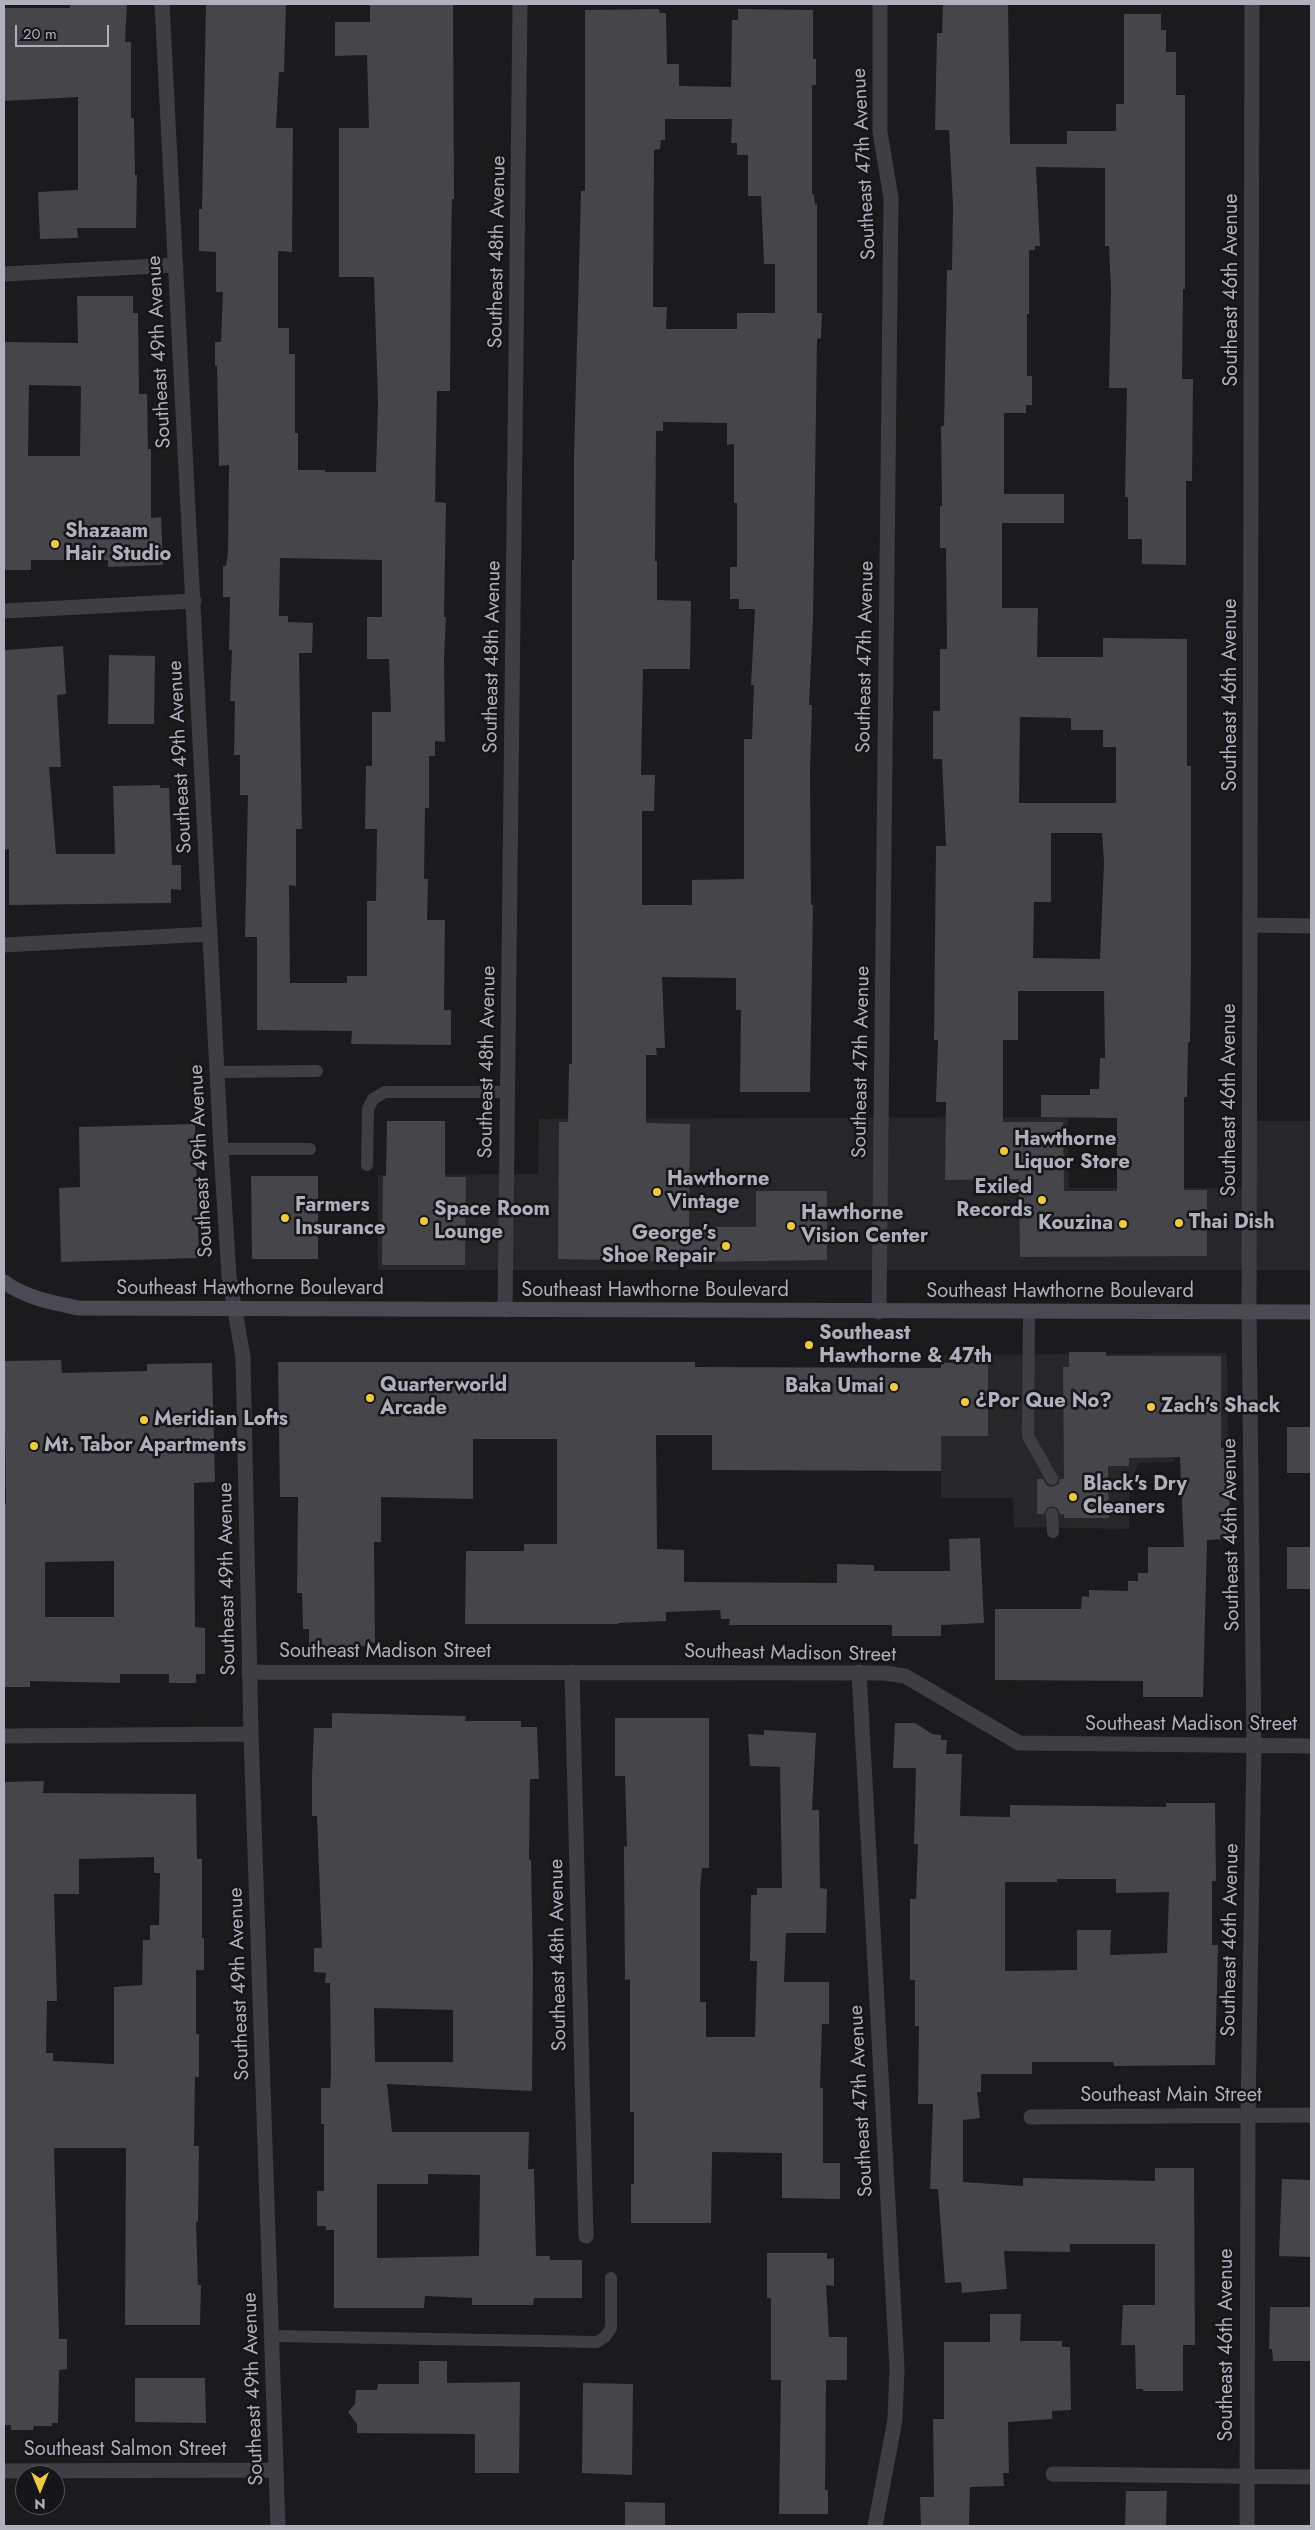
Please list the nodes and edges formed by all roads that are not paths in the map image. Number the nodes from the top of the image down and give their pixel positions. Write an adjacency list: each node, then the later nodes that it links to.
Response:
1 (162, 4): 5 (street, Southeast 49th Avenue)
2 (520, 4): 15 (street, Southeast 48th Avenue)
3 (880, 4): 22 (street, Southeast 47th Avenue)
4 (1252, 4): 9 (street, Southeast 46th Avenue)
5 (176, 265): 6 (street); 7 (street, Southeast 49th Avenue)
6 (4, 274)
7 (194, 601): 8 (street); 11 (street, Southeast 49th Avenue)
8 (4, 611)
9 (1251, 925): 10 (street); 24 (street, Southeast 46th Avenue)
10 (1311, 926)
11 (210, 934): 12 (street); 14 (street, Southeast 49th Avenue)
12 (4, 945)
13 (317, 1071): 14 (lane)
14 (217, 1072): 16 (street, Southeast 49th Avenue)
15 (508, 1092): 18 (lane); 21 (street, Southeast 48th Avenue)
16 (221, 1149): 17 (lane); 20 (street, Southeast 49th Avenue)
17 (310, 1149)
18 (367, 1165)
19 (4, 1282): 20 (main road, Southeast Hawthorne Boulevard)
20 (236, 1309): 21 (main road, Southeast Hawthorne Boulevard); 29 (street, Southeast 49th Avenue)
21 (505, 1310): 22 (main road, Southeast Hawthorne Boulevard)
22 (879, 1312): 23 (main road, Southeast Hawthorne Boulevard)
23 (1029, 1312): 24 (main road, Southeast Hawthorne Boulevard); 26 (lane)
24 (1250, 1312): 25 (main road, Southeast Hawthorne Boulevard); 34 (street, Southeast 46th Avenue)
25 (1311, 1312)
26 (1052, 1479)
27 (1052, 1514): 28 (lane)
28 (1053, 1532)
29 (249, 1672): 30 (street, Southeast Madison Street); 32 (street, Southeast 49th Avenue)
30 (572, 1672): 31 (street, Southeast Madison Street); 39 (street, Southeast 48th Avenue)
31 (860, 1672): 34 (street, Southeast Madison Street); 48 (street, Southeast 47th Avenue)
32 (251, 1734): 33 (street); 41 (street, Southeast 49th Avenue)
33 (4, 1736)
34 (1254, 1746): 35 (street, Southeast Madison Street); 36 (street, Southeast 46th Avenue)
35 (1311, 1746)
36 (1248, 2115): 37 (street, Southeast Main Street); 38 (street, Southeast Main Street); 45 (street, Southeast 46th Avenue)
37 (1311, 2115)
38 (1030, 2117)
39 (586, 2236)
40 (611, 2278): 41 (lane)
41 (272, 2336): 42 (street, Southeast 49th Avenue)
42 (276, 2470): 43 (street, Southeast Salmon Street); 47 (street, Southeast 49th Avenue)
43 (4, 2471)
44 (1053, 2474): 45 (street)
45 (1247, 2477): 46 (street); 49 (street, Southeast 46th Avenue)
46 (1311, 2477)
47 (278, 2526)
48 (875, 2526)
49 (1247, 2526)

